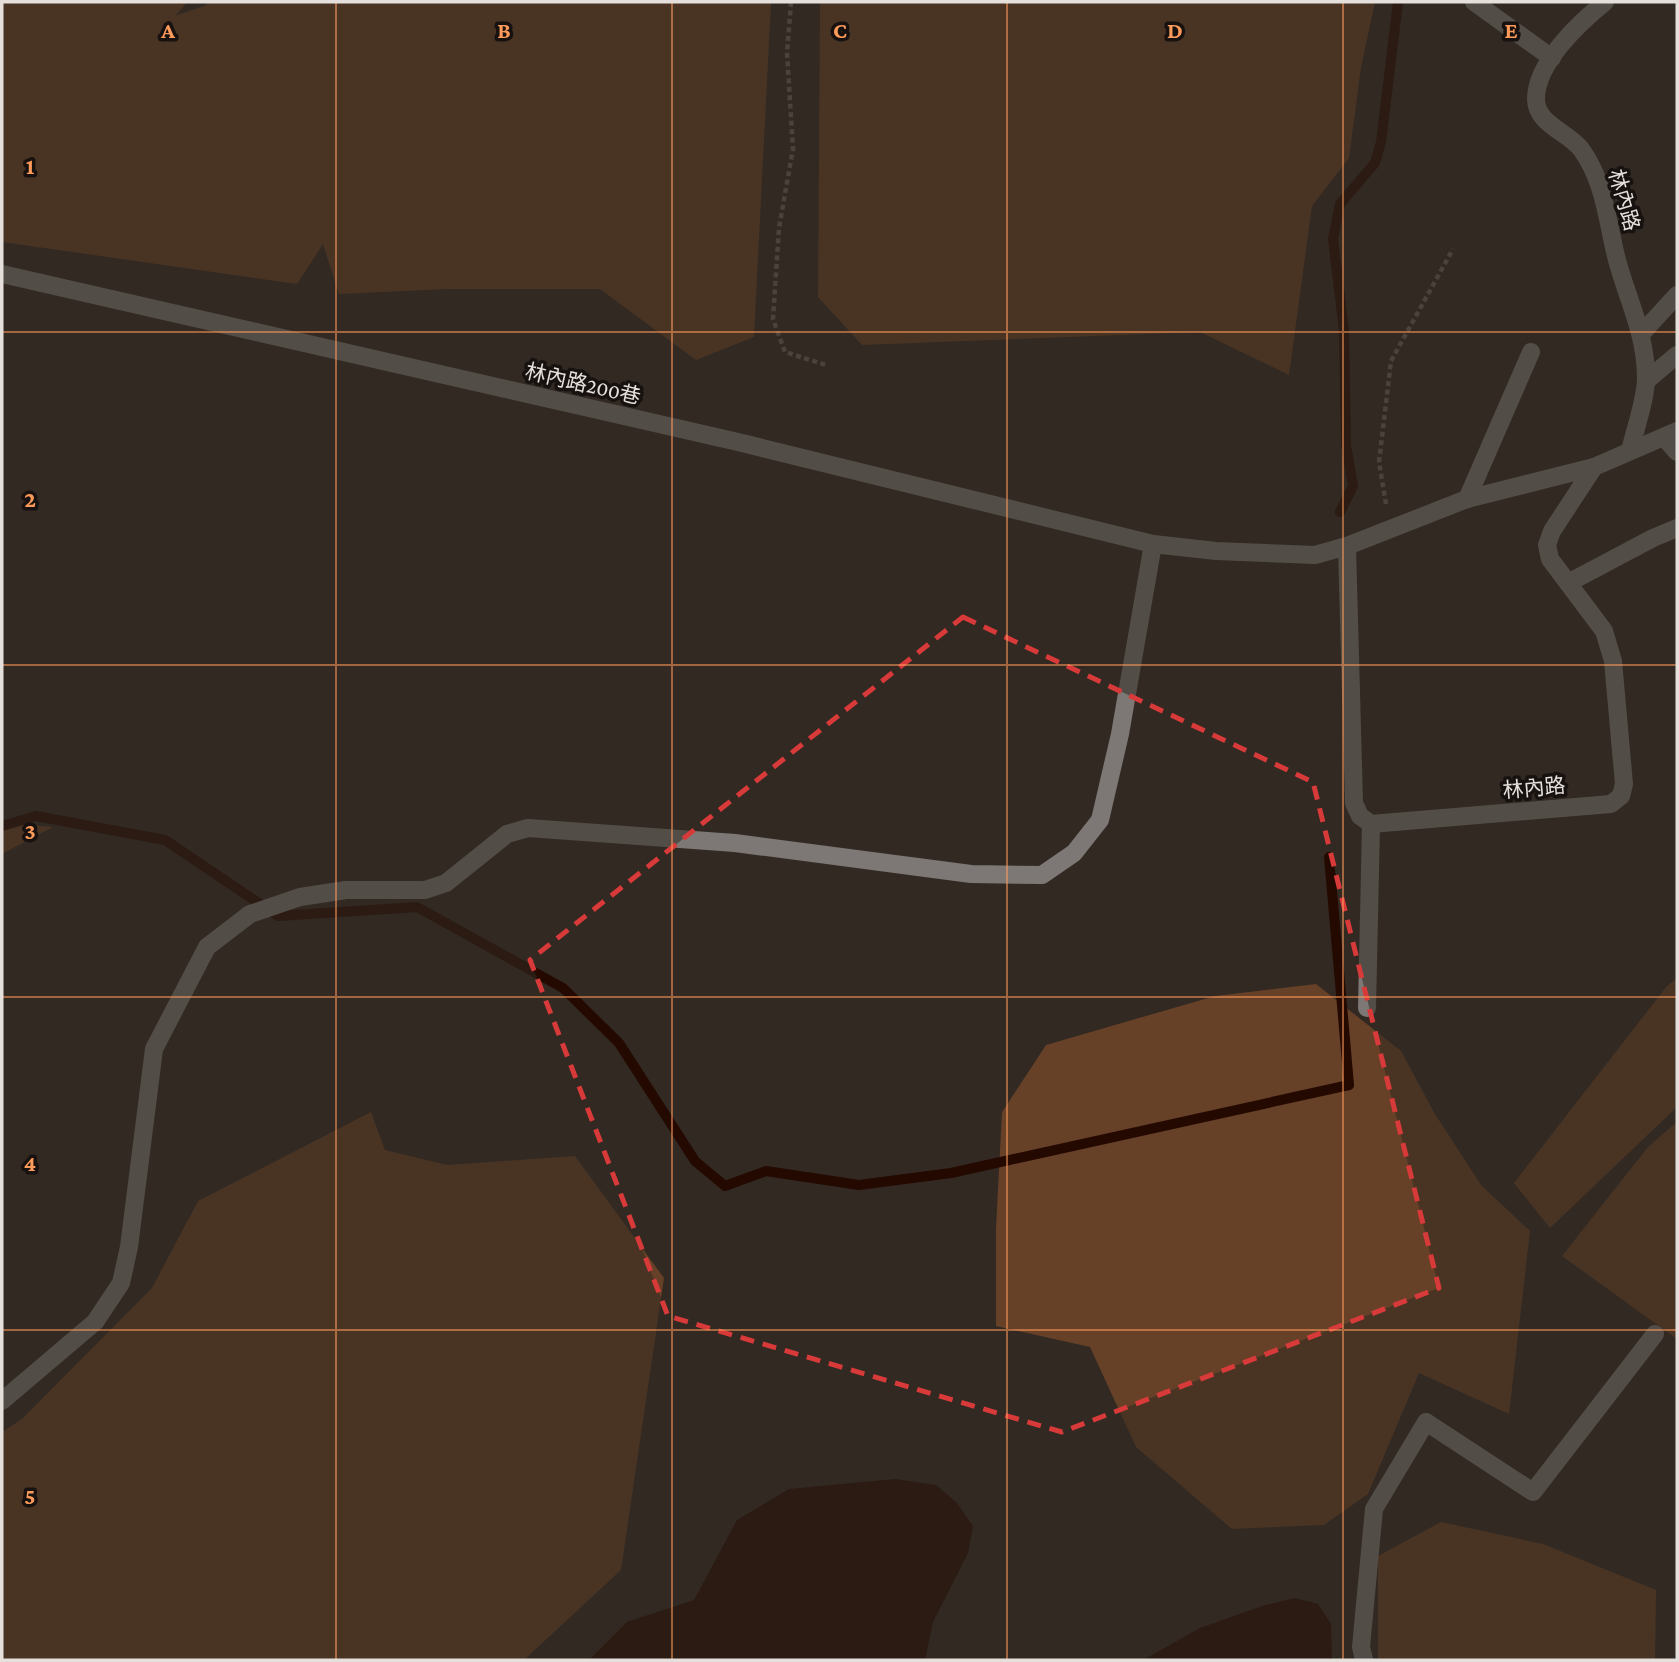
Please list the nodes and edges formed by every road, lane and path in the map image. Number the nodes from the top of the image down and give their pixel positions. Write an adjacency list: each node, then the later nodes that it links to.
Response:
1 (791, 2): 11 (path)
2 (1475, 2): 4 (street)
3 (1605, 2): 4 (street, 林內路)
4 (1552, 58): 8 (street, 林內路)
5 (1453, 249): 19 (path)
6 (2, 274): 20 (street, 林內路200巷)
7 (1677, 295): 8 (street)
8 (1642, 334): 12 (street, 林內路)
9 (1531, 352): 17 (street)
10 (1677, 355): 12 (street)
11 (826, 365)
12 (1646, 381): 14 (street, 林內路)
13 (1671, 434): 14 (street); 15 (street)
14 (1630, 451): 16 (street)
15 (1677, 452)
16 (1594, 467): 17 (street); 22 (street, 林內路)
17 (1467, 499): 19 (street)
18 (1677, 528): 22 (street)
19 (1390, 529): 21 (street)
20 (1153, 544): 21 (street); 26 (street)
21 (1347, 546): 23 (street)
22 (1568, 583): 23 (street, 林內路)
23 (1371, 824): 24 (street)
24 (1367, 1008)
25 (1655, 1335): 27 (street)
26 (2, 1401)
27 (1364, 1660)

